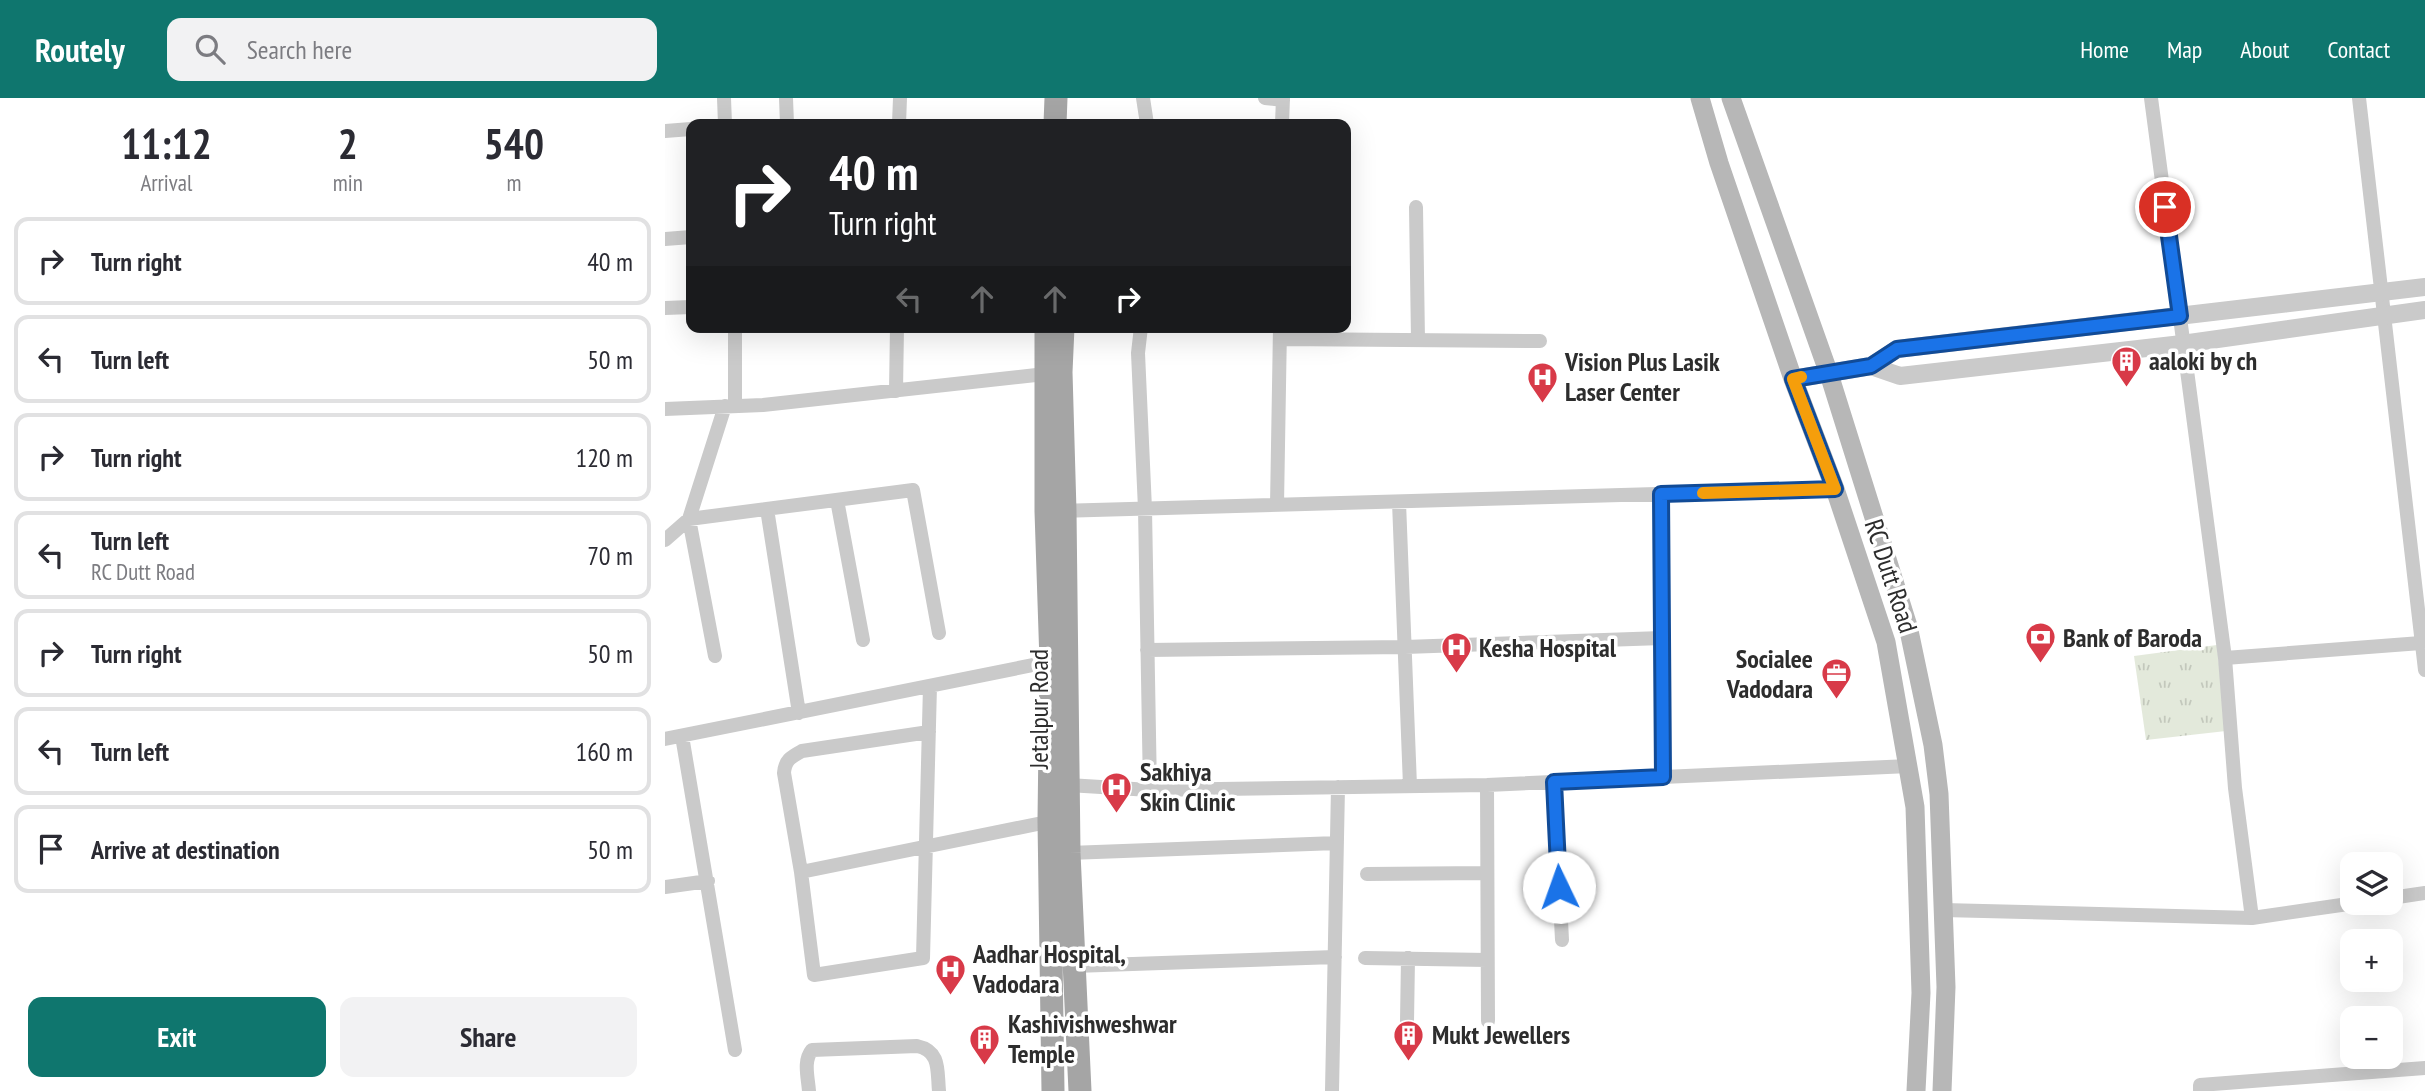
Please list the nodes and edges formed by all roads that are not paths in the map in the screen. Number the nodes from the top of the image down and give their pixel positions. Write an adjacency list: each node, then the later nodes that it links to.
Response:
1 (724, 98): 13 (street)
2 (786, 98): 14 (street)
3 (900, 98): 15 (street)
4 (1056, 98): 16 (main road)
5 (1071, 98): 17 (main road)
6 (1143, 98): 18 (street)
7 (1265, 98): 12 (street)
8 (1700, 98): 44 (main road, RC Dutt Road)
9 (1731, 98): 43 (main road, RC Dutt Road)
10 (2151, 98): 31 (street)
11 (2359, 98): 26 (street)
12 (1283, 99): 19 (street)
13 (725, 119)
14 (787, 119)
15 (899, 119)
16 (1055, 119)
17 (1070, 119)
18 (1146, 119)
19 (1282, 119)
20 (686, 129): 21 (street)
21 (665, 131)
22 (1416, 207): 38 (street)
23 (686, 237): 24 (street)
24 (665, 239)
25 (2425, 287): 26 (street)
26 (2381, 293): 30 (street); 31 (street)
27 (686, 307): 28 (street)
28 (665, 308)
29 (2425, 310): 30 (street)
30 (2383, 315): 40 (street); 61 (street)
31 (2180, 316): 40 (street); 41 (street)
32 (735, 333): 46 (street)
33 (897, 333): 45 (street)
34 (1047, 333): 42 (main road, Jetalpur Road)
35 (1062, 333): 42 (main road, Jetalpur Road)
36 (1140, 333): 54 (street)
37 (1280, 333): 38 (street); 52 (street)
38 (1418, 340): 39 (street)
39 (1540, 341)
40 (2182, 344): 41 (street); 65 (street)
41 (1871, 366): 43 (street)
42 (1053, 373): 45 (street); 55 (main road, Jetalpur Road)
43 (1829, 374): 44 (street); 93 (main road, RC Dutt Road)
44 (1793, 379): 48 (main road, RC Dutt Road)
45 (896, 391): 46 (street)
46 (730, 406): 47 (street); 56 (street)
47 (665, 409)
48 (1835, 489): 49 (street); 73 (main road, RC Dutt Road)
49 (1661, 494): 51 (street); 59 (street)
50 (837, 500): 53 (street); 58 (street); 60 (street)
51 (1399, 502): 52 (street); 62 (street)
52 (1277, 505): 54 (street)
53 (767, 509): 56 (street); 69 (street)
54 (1145, 509): 55 (street); 63 (street)
55 (1056, 511): 66 (main road, Jetalpur Road)
56 (689, 519): 57 (street); 64 (street)
57 (665, 540)
58 (939, 633)
59 (1662, 638): 62 (street); 74 (street)
60 (863, 640)
61 (2421, 643): 65 (street); 67 (street)
62 (1405, 647): 63 (street); 78 (street)
63 (1147, 650): 80 (street)
64 (715, 656)
65 (2225, 659): 94 (street)
66 (1059, 660): 68 (street); 76 (main road, Jetalpur Road); 81 (main road, Jetalpur Road)
67 (2425, 670)
68 (930, 686): 69 (street); 70 (street)
69 (799, 713): 71 (street)
70 (929, 732): 83 (street); 85 (street)
71 (682, 736): 72 (street); 88 (street)
72 (665, 739)
73 (1909, 766): 74 (street); 110 (main road, RC Dutt Road)
74 (1663, 777): 75 (street)
75 (1554, 782): 77 (street); 95 (street)
76 (1068, 785): 80 (street); 81 (main road, Jetalpur Road)
77 (1487, 785): 78 (street); 86 (street)
78 (1410, 786): 79 (street)
79 (1338, 787): 80 (street); 82 (street)
80 (1150, 790)
81 (1059, 820): 83 (street); 84 (main road, Jetalpur Road); 107 (main road, Jetalpur Road)
82 (1337, 843): 84 (street); 96 (street)
83 (926, 846): 85 (street); 85 (street)
84 (1069, 853): 100 (main road, Jetalpur Road)
85 (801, 872)
86 (1487, 873): 87 (street); 99 (street)
87 (1367, 874)
88 (708, 881): 89 (street); 103 (street)
89 (665, 887)
90 (2425, 893): 91 (street)
91 (2403, 896)
92 (2340, 905): 94 (street)
93 (1943, 911): 94 (street); 111 (main road, RC Dutt Road)
94 (2252, 918)
95 (1562, 940)
96 (1335, 957): 100 (street); 109 (street)
97 (1365, 958): 98 (street)
98 (1408, 958): 99 (street); 102 (street)
99 (1487, 960): 101 (street)
100 (1074, 966): 108 (main road, Jetalpur Road)
101 (1488, 1021)
102 (1407, 1022)
103 (735, 1050)
104 (2425, 1068): 112 (street)
105 (809, 1091): 106 (street)
106 (939, 1091)
107 (1053, 1091)
108 (1080, 1091)
109 (1332, 1091)
110 (1916, 1091)
111 (1942, 1091)
112 (2200, 1091)

